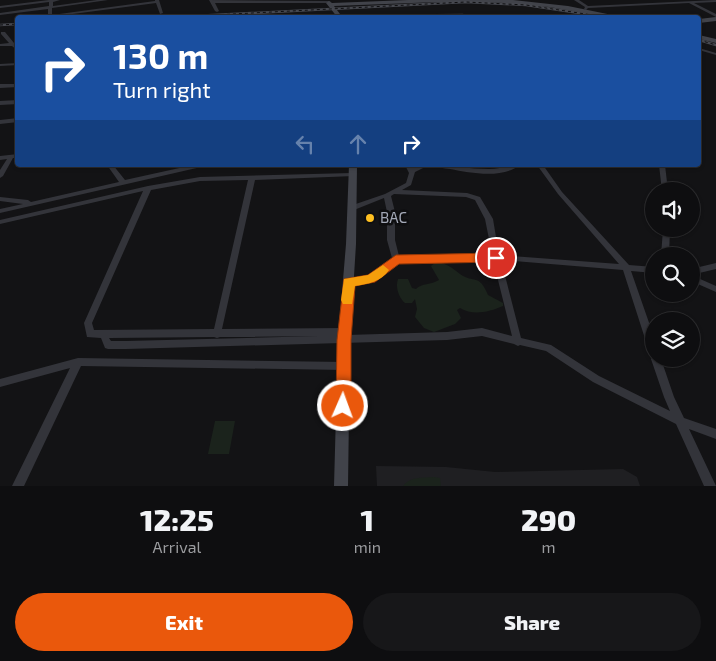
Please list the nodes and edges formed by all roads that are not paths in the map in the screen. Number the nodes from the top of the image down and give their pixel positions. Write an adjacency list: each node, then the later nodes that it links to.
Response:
1 (51, 0): 2 (street); 11 (street); 12 (street)
2 (58, 0)
3 (106, 0): 12 (street); 14 (street)
4 (473, 0): 10 (street); 13 (street)
5 (576, 0): 13 (street)
6 (158, 1): 14 (street); 16 (street)
7 (212, 1): 10 (street); 15 (street)
8 (687, 1): 9 (street); 13 (street); 23 (street)
9 (716, 1)
10 (329, 2): 21 (street)
11 (0, 7)
12 (50, 8): 17 (street); 18 (street)
13 (586, 8): 22 (street)
14 (108, 9): 19 (street); 20 (street)
15 (217, 11)
16 (161, 13)
17 (0, 14)
18 (50, 15)
19 (58, 15)
20 (109, 15)
21 (339, 15)
22 (613, 15)
23 (716, 18): 24 (street)
24 (701, 20)
25 (3, 33): 28 (street)
26 (701, 37): 27 (street)
27 (716, 41)
28 (15, 44): 29 (street)
29 (0, 45)
30 (701, 50): 31 (street)
31 (716, 54)
32 (15, 64): 33 (street)
33 (0, 65)
34 (15, 85): 35 (street)
35 (0, 86)
36 (15, 102): 37 (street)
37 (0, 103)
38 (15, 120): 39 (street)
39 (0, 122)
40 (14, 156): 41 (street); 50 (street)
41 (0, 158)
42 (111, 167): 53 (street)
43 (192, 167): 53 (street)
44 (456, 167): 45 (street)
45 (513, 167)
46 (541, 167): 65 (street)
47 (662, 167): 52 (street)
48 (409, 168): 55 (street)
49 (352, 170): 51 (street); 59 (street)
50 (0, 176)
51 (252, 177): 54 (street); 72 (street)
52 (664, 182)
53 (123, 183): 57 (street)
54 (148, 188): 58 (street); 73 (street)
55 (390, 194): 59 (street); 62 (street); 63 (street)
56 (0, 199): 57 (street)
57 (34, 203): 58 (street); 60 (street)
58 (71, 206): 61 (street)
59 (352, 208): 68 (street)
60 (0, 211)
61 (0, 222)
62 (496, 258): 63 (street); 65 (street); 75 (street)
63 (396, 260): 68 (street)
64 (716, 266): 67 (street)
65 (626, 267): 66 (street); 71 (street)
66 (645, 269)
67 (700, 270)
68 (349, 282): 74 (street)
69 (700, 282): 70 (street)
70 (716, 289)
71 (645, 324)
72 (217, 334): 73 (street); 74 (street)
73 (104, 335): 74 (street)
74 (344, 336): 75 (street); 77 (street)
75 (518, 342): 80 (street)
76 (78, 362): 77 (street); 79 (street); 82 (street)
77 (344, 366): 83 (street)
78 (659, 367): 80 (street)
79 (0, 383)
80 (682, 422): 81 (street); 84 (street)
81 (716, 434)
82 (18, 486)
83 (341, 486)
84 (710, 486)

